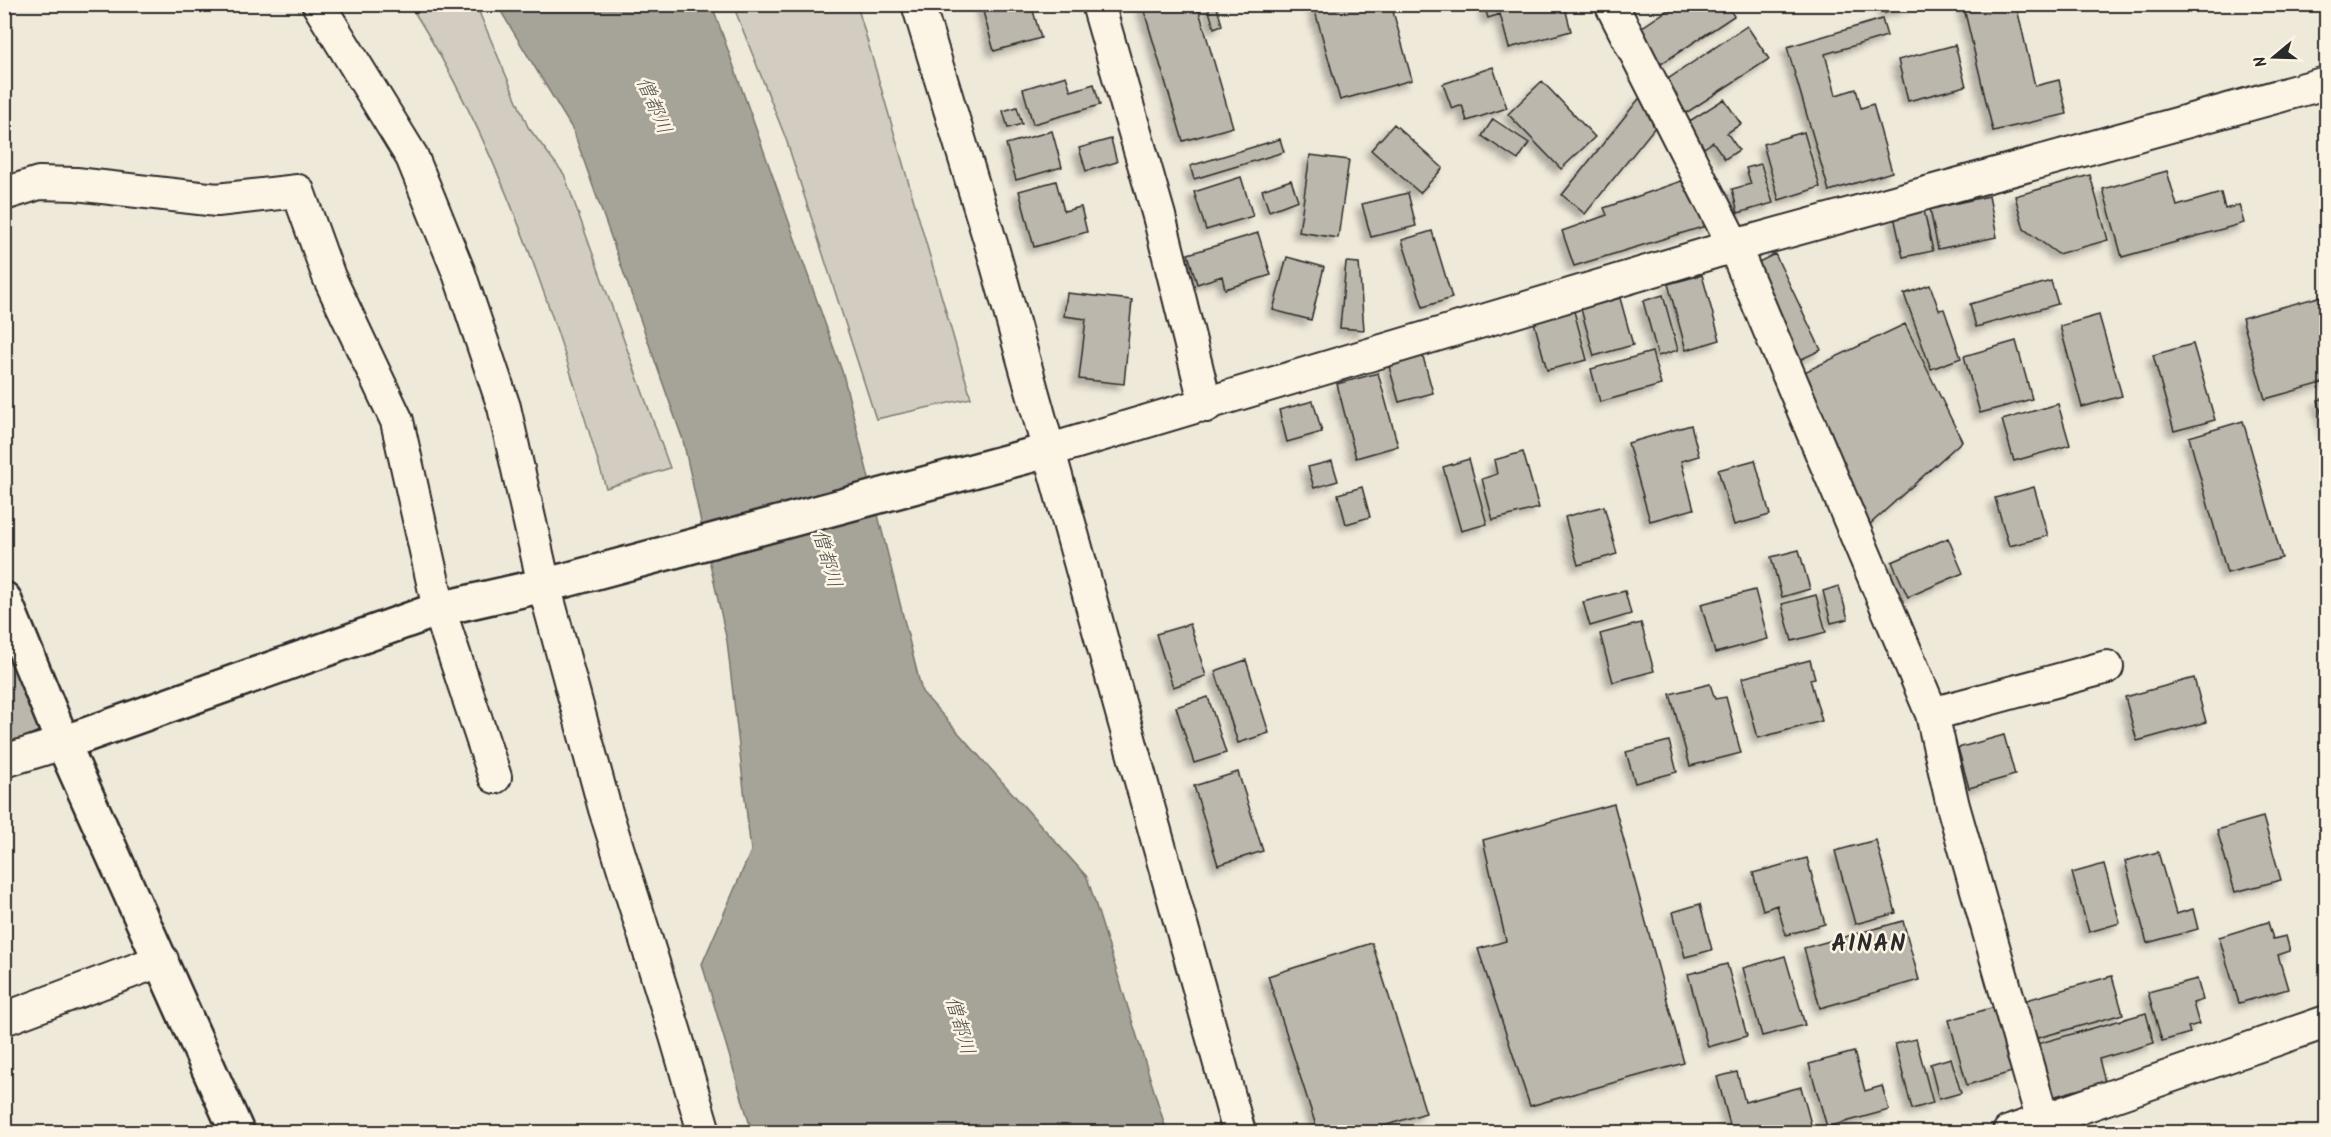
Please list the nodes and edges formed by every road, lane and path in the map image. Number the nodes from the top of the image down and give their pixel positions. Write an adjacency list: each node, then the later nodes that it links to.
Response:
1 (318, 4): 10 (street)
2 (918, 4): 9 (street)
3 (1098, 4): 8 (street)
4 (1611, 4): 7 (street)
5 (2326, 83): 7 (street)
6 (4, 194): 12 (street)
7 (1734, 246): 8 (street); 14 (street)
8 (1206, 406): 9 (street)
9 (1037, 454): 10 (street); 24 (street)
10 (555, 582): 12 (street); 23 (street)
11 (4, 599): 15 (street)
12 (439, 609): 15 (street); 17 (street)
13 (2107, 667): 14 (street)
14 (1932, 714): 21 (street)
15 (63, 743): 16 (street); 18 (street)
16 (4, 761)
17 (495, 777)
18 (162, 960): 19 (street); 22 (street)
19 (4, 1019)
20 (2326, 1022): 21 (street)
21 (2044, 1126): 25 (street)
22 (237, 1132)
23 (704, 1132)
24 (1239, 1132)
25 (2009, 1132)

